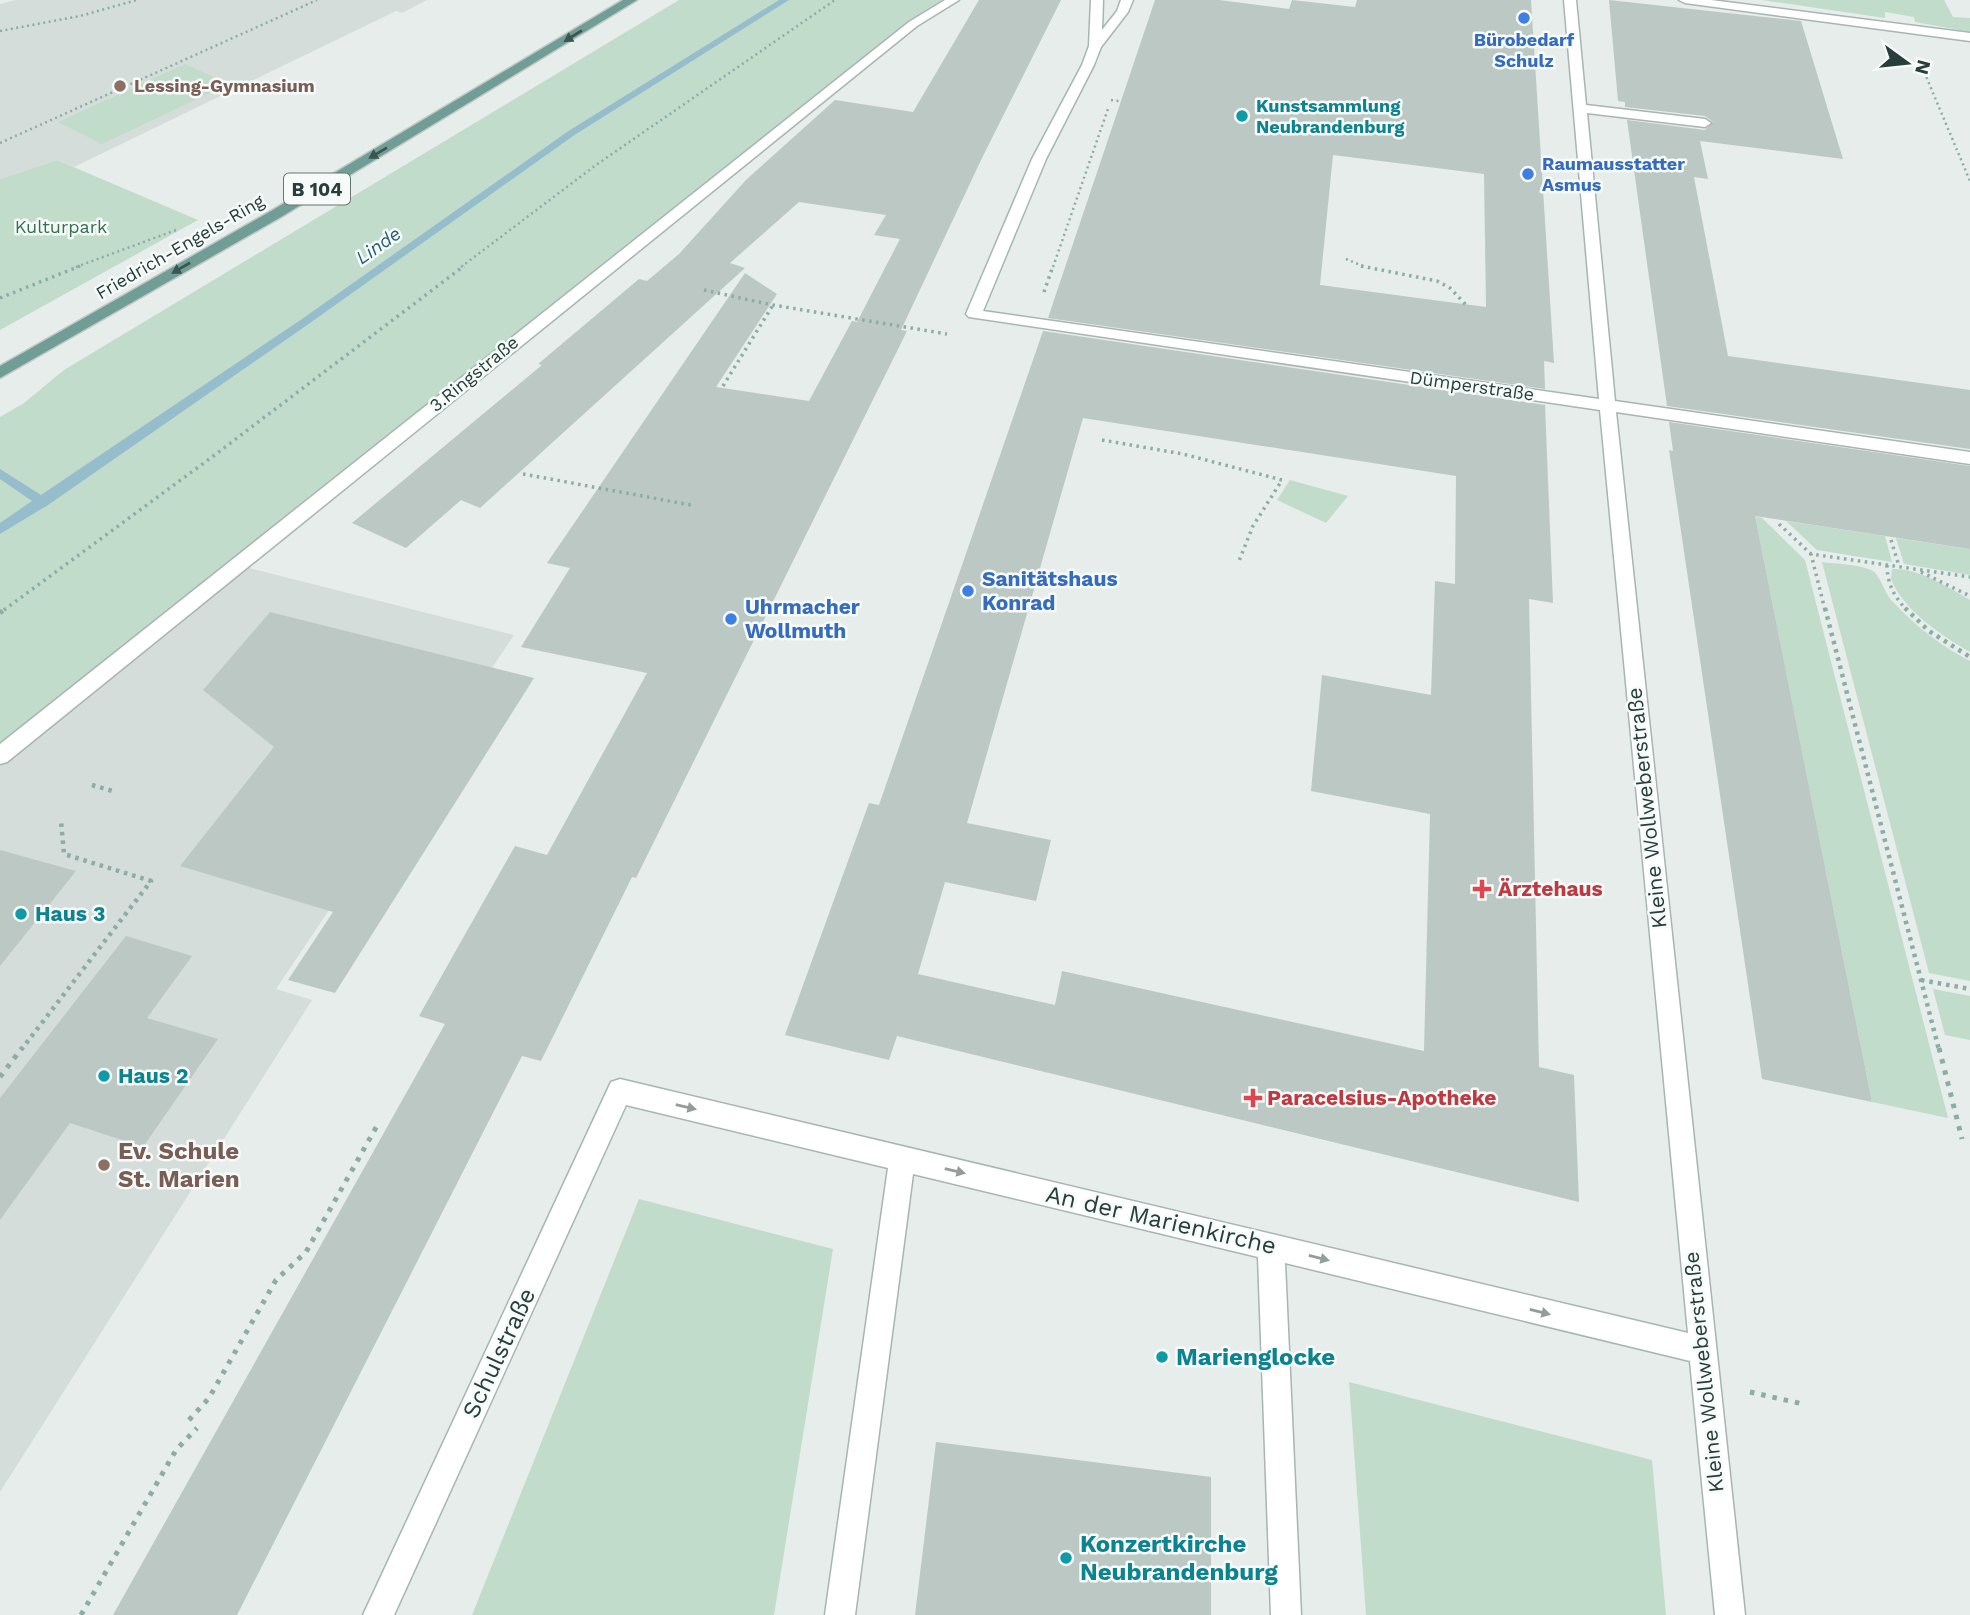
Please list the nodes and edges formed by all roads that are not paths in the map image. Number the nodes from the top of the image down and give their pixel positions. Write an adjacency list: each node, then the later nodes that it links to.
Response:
1 (631, 0): 11 (main road, Friedrich-Engels-Ring / B 104, one-way to 11)
2 (953, 0): 14 (street, 3.Ringstraße)
3 (1097, 0): 8 (street)
4 (1127, 0): 8 (street)
5 (1570, 0): 9 (street, Kleine Wollweberstraße)
6 (1685, 0): 7 (street)
7 (1970, 37)
8 (1095, 46): 12 (street, Dümperstraße)
9 (1580, 108): 10 (street); 12 (street, Kleine Wollweberstraße)
10 (1705, 122)
11 (0, 373)
12 (1607, 406): 13 (street, Dümperstraße); 18 (street, Kleine Wollweberstraße)
13 (1970, 458)
14 (0, 756)
15 (620, 1091): 16 (street, An der Marienkirche, one-way to 16); 19 (street, Schulstraße)
16 (902, 1158): 17 (street, An der Marienkirche, one-way to 17); 20 (street)
17 (1271, 1247): 18 (street, An der Marienkirche, one-way to 18); 21 (street)
18 (1701, 1350): 22 (street, Kleine Wollweberstraße)
19 (378, 1615)
20 (840, 1615)
21 (1286, 1615)
22 (1730, 1615)

